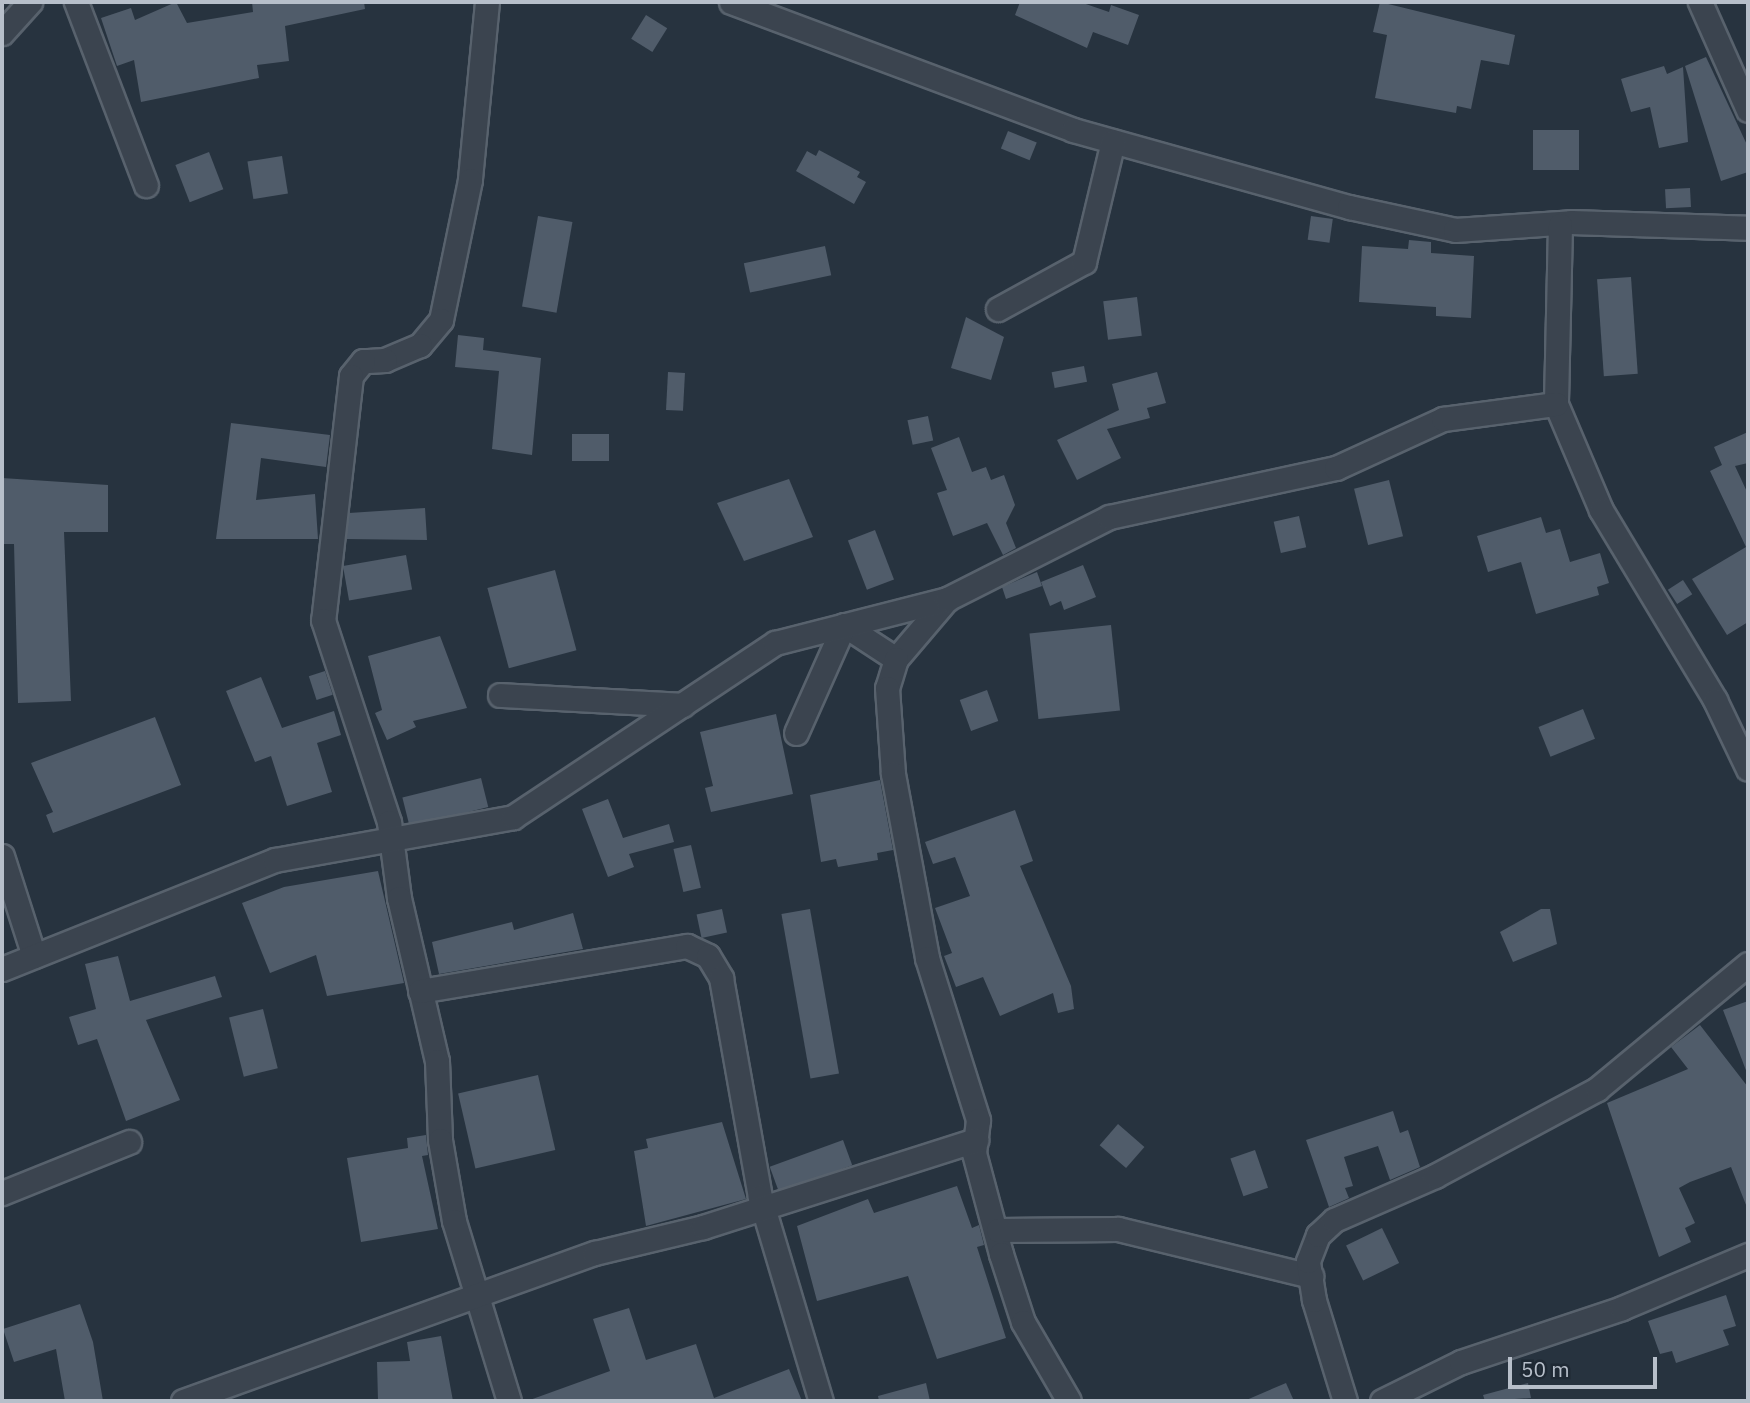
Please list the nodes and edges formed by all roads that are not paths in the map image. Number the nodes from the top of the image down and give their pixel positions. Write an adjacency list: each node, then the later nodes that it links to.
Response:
1 (30, 2): 6 (street)
2 (76, 2): 9 (street)
3 (487, 2): 21 (street)
4 (731, 2): 8 (street)
5 (1700, 2): 7 (street)
6 (2, 33)
7 (1748, 110)
8 (1113, 141): 10 (street); 12 (street)
9 (146, 184)
10 (1560, 225): 11 (street); 13 (street)
11 (1748, 228)
12 (998, 309)
13 (1556, 404): 14 (street); 20 (street)
14 (947, 599): 15 (street); 16 (street)
15 (844, 625): 16 (street); 18 (street); 19 (street)
16 (896, 659): 27 (street)
17 (500, 695): 18 (street)
18 (682, 705): 21 (street)
19 (796, 733)
20 (1748, 769)
21 (389, 839): 23 (street); 26 (street)
22 (2, 856): 23 (street)
23 (34, 956): 25 (street)
24 (1748, 964): 33 (street)
25 (2, 969)
26 (420, 990): 30 (street); 34 (street)
27 (976, 1140): 30 (street); 31 (street)
28 (129, 1142): 29 (street)
29 (2, 1193)
30 (764, 1209): 34 (street); 37 (street)
31 (998, 1230): 33 (street); 38 (street)
32 (1748, 1255): 40 (street)
33 (1311, 1276): 39 (street)
34 (476, 1298): 35 (street); 36 (street)
35 (183, 1401)
36 (509, 1401)
37 (821, 1401)
38 (1069, 1401)
39 (1345, 1401)
40 (1382, 1401)

